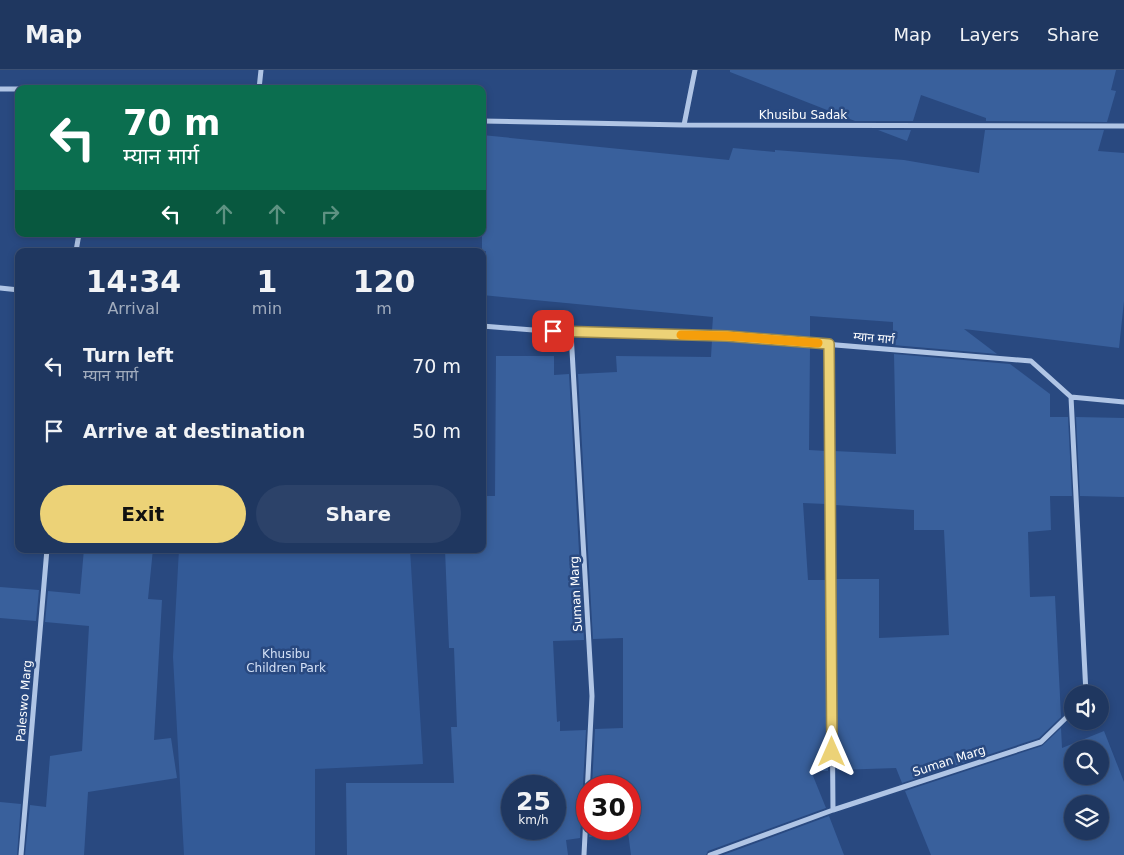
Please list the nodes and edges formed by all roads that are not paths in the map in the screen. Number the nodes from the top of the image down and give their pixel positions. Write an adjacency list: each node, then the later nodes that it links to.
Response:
1 (261, 70): 3 (street)
2 (695, 70): 7 (street)
3 (259, 85)
4 (0, 89): 5 (street)
5 (15, 89)
6 (486, 121): 7 (street, Khusibu Sadak)
7 (684, 125): 8 (street, Khusibu Sadak)
8 (1124, 126)
9 (0, 288): 10 (street)
10 (15, 290)
11 (486, 326): 12 (street, म्यान मार्ग)
12 (571, 333): 13 (street, म्यान मार्ग); 21 (street, Suman Marg)
13 (829, 344): 14 (street, म्यान मार्ग); 19 (street)
14 (1071, 396): 15 (street); 17 (street)
15 (1124, 402)
16 (47, 553): 20 (street, Paleswo Marg)
17 (1086, 685)
18 (1064, 720): 19 (street, Suman Marg)
19 (833, 810): 22 (street, Suman Marg)
20 (21, 855)
21 (584, 855)
22 (710, 855)

